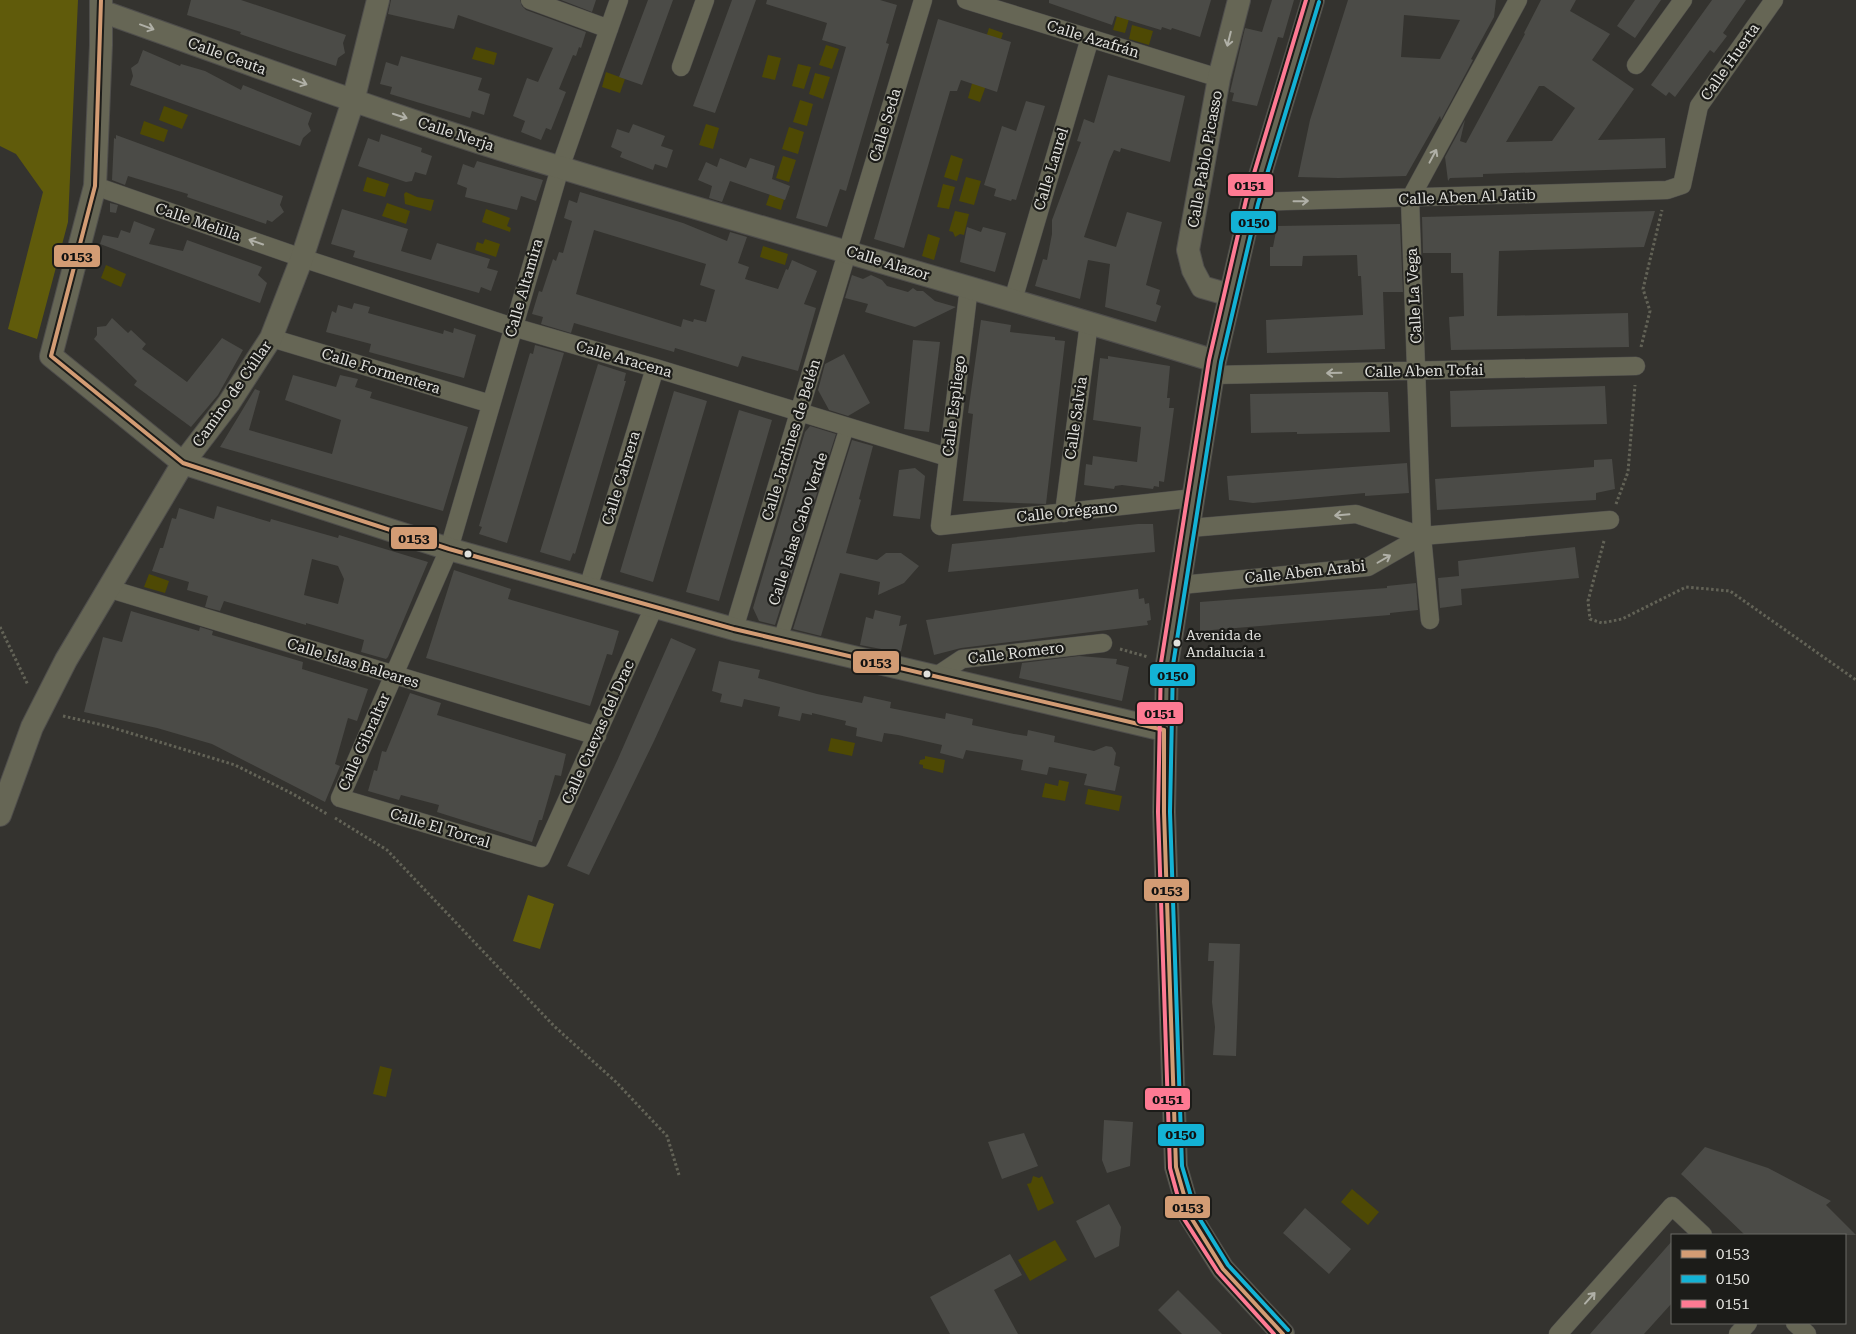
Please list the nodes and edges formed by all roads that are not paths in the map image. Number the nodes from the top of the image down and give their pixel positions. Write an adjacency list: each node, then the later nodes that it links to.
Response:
1 (378, 0): 18 (street, Camino de Cúllar)
2 (530, 0): 13 (street)
3 (619, 0): 13 (street, Calle Altamira)
4 (705, 0): 16 (street)
5 (923, 0): 24 (street, Calle Seda)
6 (966, 0): 14 (street, Calle Azafrán)
7 (1239, 0): 17 (street, Calle Pablo Picasso, one-way to 17)
8 (1313, 0): 23 (street)
9 (1518, 0): 22 (street, one-way to 9)
10 (1683, 0): 15 (street)
11 (1774, 0): 21 (street, Calle Huerta)
12 (101, 6): 18 (street, Calle Ceuta, one-way to 18); 20 (street)
13 (609, 29): 19 (street, Calle Altamira)
14 (1090, 38): 17 (street, Calle Azafrán); 28 (street, Calle Laurel)
15 (1636, 65)
16 (681, 68)
17 (1220, 78): 27 (street, Calle Pablo Picasso)
18 (353, 101): 19 (street, Calle Nerja, one-way to 19); 25 (street, Camino de Cúllar)
19 (560, 168): 24 (street, Calle Alazor); 30 (street, Calle Altamira)
20 (95, 186): 25 (street, Calle Melilla, one-way to 20); 40 (street)
21 (1674, 188): 22 (street, Calle Aben Al Jatib)
22 (1410, 199): 23 (street, Calle Aben Al Jatib, one-way to 22); 35 (street, Calle La Vega)
23 (1252, 202): 27 (street)
24 (847, 251): 26 (street, Calle Alazor); 37 (street, Calle Jardines de Belén)
25 (302, 258): 30 (street, Calle Aracena); 31 (street, Camino de Cúllar)
26 (969, 287): 28 (street, Calle Alazor); 39 (street, Calle Espliego)
27 (1230, 295): 34 (street)
28 (1013, 300): 29 (street, Calle Alazor)
29 (1089, 322): 34 (street, Calle Alazor); 42 (street, Calle Salvia)
30 (513, 327): 33 (street, Calle Aracena); 36 (street, Calle Altamira)
31 (271, 338): 36 (street, Calle Formentera); 40 (street, Camino de Cúllar)
32 (1636, 366): 35 (street, Calle Aben Tofai)
33 (655, 368): 37 (street, Calle Aracena); 49 (street, Calle Cabrera)
34 (1214, 368): 35 (street, Calle Aben Tofai, one-way to 34); 41 (street)
35 (1418, 371): 46 (street, Calle La Vega)
36 (491, 404): 47 (street, Calle Altamira)
37 (800, 412): 38 (street, Calle Aracena); 53 (street, Calle Jardines de Belén)
38 (848, 427): 39 (street, Calle Aracena); 54 (street, Calle Islas Cabo Verde)
39 (947, 457): 44 (street, Calle Espliego)
40 (183, 463): 47 (street, Calle Romero); 50 (street, Camino de Cúllar)
41 (1194, 498): 42 (street, Calle Orégano); 45 (street)
42 (1064, 513): 44 (street, Calle Orégano)
43 (1610, 520): 46 (street, Calle Aben Arabi)
44 (940, 526)
45 (1190, 528): 46 (street, Calle Aben Arabi, one-way to 45); 48 (street)
46 (1422, 536): 48 (street, Calle Aben Arabi, one-way to 46); 52 (street, Calle La Vega)
47 (449, 549): 49 (street, Calle Romero); 56 (street, Calle Gibraltar)
48 (1181, 585): 58 (street)
49 (588, 588): 51 (street, Calle Romero)
50 (110, 589): 56 (street, Calle Islas Baleares); 61 (street, Camino de Cúllar)
51 (654, 606): 53 (street, Calle Romero); 59 (street, Calle Cuevas del Drac)
52 (1430, 620)
53 (734, 629): 54 (street, Calle Romero)
54 (780, 640): 57 (street, Calle Romero)
55 (1103, 643): 57 (street, Calle Romero)
56 (394, 675): 59 (street, Calle Islas Baleares); 60 (street, Calle Gibraltar)
57 (935, 677): 58 (street, Calle Romero)
58 (1164, 730): 66 (street)
59 (597, 736): 62 (street, Calle Cuevas del Drac)
60 (340, 798): 62 (street, Calle El Torcal)
61 (0, 815)
62 (541, 858)
63 (1702, 1234): 67 (street, one-way to 63)
64 (1747, 1324): 68 (street)
65 (1796, 1324): 69 (street)
66 (1284, 1334)
67 (1558, 1334)
68 (1738, 1334)
69 (1807, 1334)

